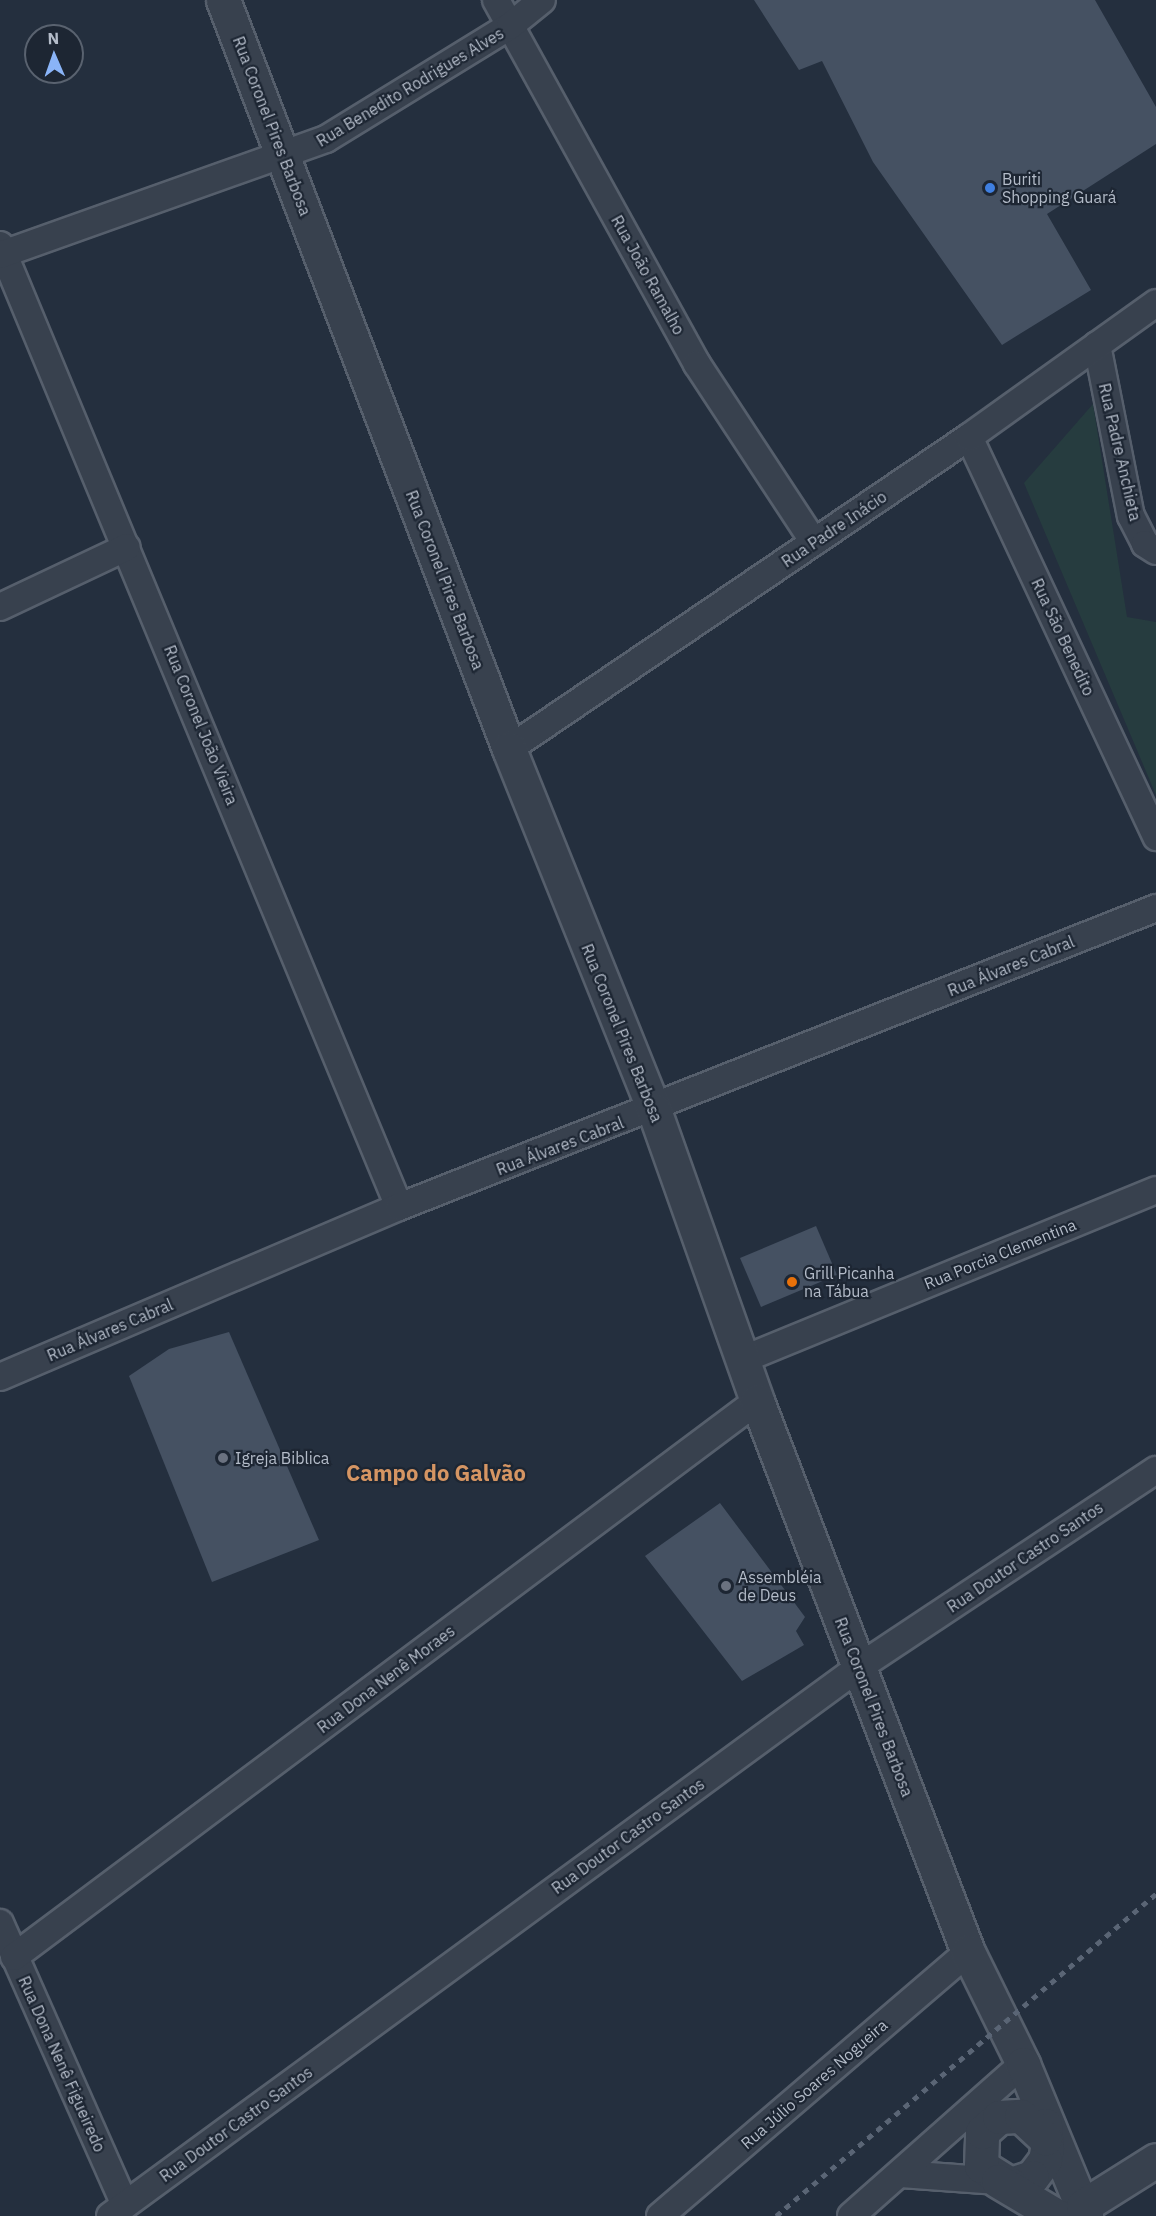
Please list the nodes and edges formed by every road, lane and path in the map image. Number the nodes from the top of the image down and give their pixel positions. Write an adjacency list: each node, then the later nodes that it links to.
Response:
1 (223, 0): 5 (street, Rua Coronel Pires Barbosa)
2 (496, 0): 4 (street, Rua João Ramalho)
3 (542, 0): 4 (street, Rua Benedito Rodrigues Alves)
4 (510, 26): 5 (street, Rua Benedito Rodrigues Alves); 10 (street, Rua João Ramalho)
5 (285, 158): 6 (street, Rua Benedito Rodrigues Alves); 14 (street, Rua Coronel Pires Barbosa)
6 (1, 251): 11 (street, Rua Coronel João Vieira)
7 (1156, 303): 8 (street, Rua Padre Inácio)
8 (1097, 345): 9 (street, Rua Padre Inácio); 12 (street, Rua Padre Anchieta)
9 (969, 437): 10 (street, Rua Padre Inácio); 15 (street, Rua São Benedito)
10 (814, 542): 14 (street, Rua Padre Inácio)
11 (127, 547): 13 (street); 19 (street, Rua Coronel João Vieira)
12 (1156, 551)
13 (0, 607)
14 (509, 749): 17 (street, Rua Coronel Pires Barbosa)
15 (1156, 837)
16 (1156, 908): 17 (street, Rua Álvares Cabral)
17 (654, 1110): 19 (street, Rua Álvares Cabral); 20 (street, Rua Coronel Pires Barbosa)
18 (1156, 1190): 20 (street, Rua Porcia Clementina)
19 (399, 1207): 21 (street, Rua Álvares Cabral)
20 (744, 1359): 22 (street, Rua Coronel Pires Barbosa)
21 (0, 1377)
22 (757, 1401): 24 (street, Rua Coronel Pires Barbosa); 27 (street, Rua Dona Nenê Moraes)
23 (1156, 1470): 24 (street, Rua Doutor Castro Santos)
24 (858, 1668): 26 (street, Rua Coronel Pires Barbosa); 35 (street, Rua Doutor Castro Santos)
25 (0, 1923): 27 (street, Rua Dona Nenê Figueiredo)
26 (968, 1952): 28 (street, Rua Coronel Pires Barbosa); 36 (street, Rua Júlio Soares Nogueira)
27 (14, 1957): 35 (street, Rua Dona Nenê Figueiredo)
28 (1023, 2064): 29 (street); 30 (street, Rua Coronel Pires Barbosa); 32 (street)
29 (989, 2123): 30 (street, Rua Coronel Pires Barbosa); 33 (street)
30 (1046, 2135): 33 (street); 34 (street, Rua Coronel Pires Barbosa)
31 (1156, 2160): 34 (street)
32 (900, 2174): 33 (street); 37 (street)
33 (1004, 2182): 34 (street)
34 (1074, 2205)
35 (117, 2210)
36 (660, 2216)
37 (850, 2216)

